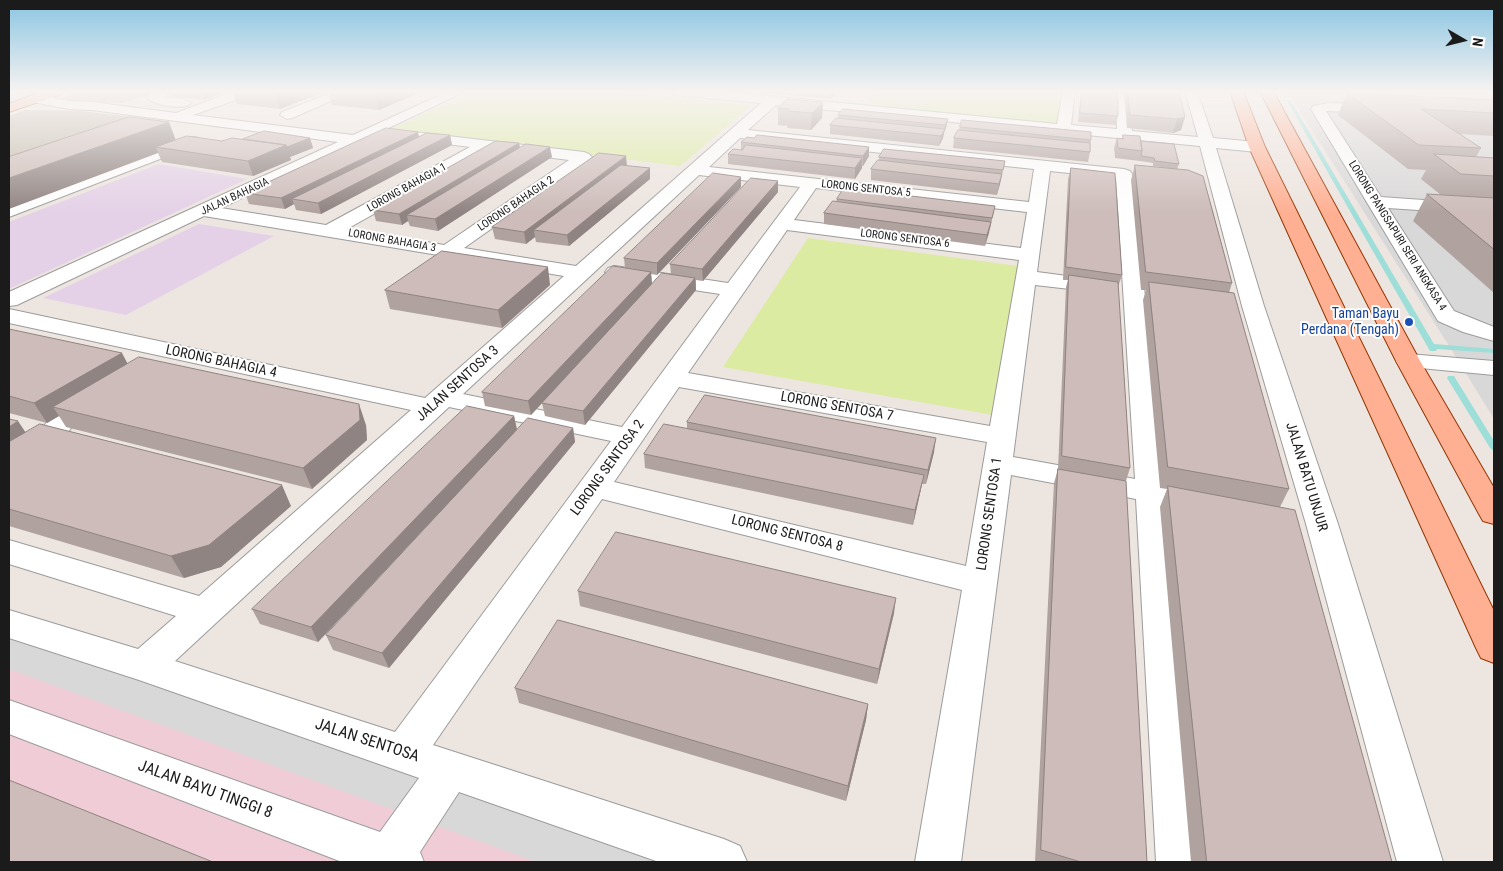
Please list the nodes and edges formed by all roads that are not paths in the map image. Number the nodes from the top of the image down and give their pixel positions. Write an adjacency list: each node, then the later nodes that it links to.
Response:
1 (255, 132): 23 (street)
2 (317, 132): 18 (street)
3 (374, 132): 18 (street, JALAN BAHAGIA)
4 (380, 132): 20 (street)
5 (748, 132): 16 (street)
6 (883, 132): 21 (street)
7 (957, 132): 21 (street)
8 (1097, 132): 9 (street)
9 (1102, 132): 17 (street); 26 (street)
10 (1125, 132): 17 (street)
11 (1203, 132): 19 (street, JALAN BATU UNJUR)
12 (1250, 132): 22 (main road)
13 (1287, 132): 44 (main road)
14 (1332, 132): 28 (street, LORONG PANGSAPURI SERI ANGKASA 4)
15 (178, 133): 32 (street)
16 (737, 133): 25 (street, JALAN SENTOSA 3)
17 (1125, 135): 19 (street)
18 (355, 140): 31 (street, JALAN BAHAGIA)
19 (1207, 143): 22 (street); 58 (street, JALAN BATU UNJUR)
20 (485, 145): 34 (street, LORONG BAHAGIA 1); 35 (street, LORONG BAHAGIA 2)
21 (953, 146): 24 (street)
22 (1256, 147): 63 (main road)
23 (283, 158)
24 (1043, 165): 26 (street); 29 (street, LORONG SENTOSA 1)
25 (696, 170): 27 (street, LORONG SENTOSA 5); 37 (street, JALAN SENTOSA 3)
26 (1123, 174): 39 (street)
27 (811, 183): 29 (street, LORONG SENTOSA 5); 33 (street, LORONG SENTOSA 2)
28 (1377, 202): 30 (street); 42 (street, LORONG PANGSAPURI SERI ANGKASA 4)
29 (1036, 208): 36 (street, LORONG SENTOSA 1)
30 (1494, 210)
31 (204, 211): 34 (street, LORONG BAHAGIA 3); 40 (street, JALAN BAHAGIA)
32 (9, 212)
33 (782, 224): 36 (street, LORONG SENTOSA 6); 38 (street, LORONG SENTOSA 2)
34 (330, 231): 35 (street, LORONG BAHAGIA 3)
35 (447, 251): 37 (street, LORONG BAHAGIA 3)
36 (1027, 266): 39 (street, LORONG SENTOSA 6); 51 (street, LORONG SENTOSA 1)
37 (584, 270): 38 (street, LORONG BAHAGIA 3); 49 (street, JALAN SENTOSA 3)
38 (734, 290): 47 (street, LORONG SENTOSA 2)
39 (1145, 293): 54 (street)
40 (9, 300)
41 (9, 316): 43 (street, LORONG BAHAGIA 4)
42 (1494, 334)
43 (183, 354): 46 (street); 49 (street, LORONG BAHAGIA 4)
44 (1408, 361): 45 (street); 56 (main road)
45 (1493, 370)
46 (148, 373)
47 (672, 378): 50 (street, LORONG SENTOSA 2); 51 (street, LORONG SENTOSA 7)
48 (113, 393): 52 (street)
49 (438, 403): 50 (street, LORONG BAHAGIA 4); 61 (street, JALAN SENTOSA 3)
50 (631, 437): 53 (street, LORONG SENTOSA 2)
51 (1000, 450): 54 (street, LORONG SENTOSA 7); 60 (street, LORONG SENTOSA 1)
52 (9, 463)
53 (594, 487): 60 (street, LORONG SENTOSA 8); 66 (street, LORONG SENTOSA 2)
54 (1151, 491): 55 (street, LORONG SENTOSA 7); 71 (street)
55 (1198, 500)
56 (1494, 514)
57 (1293, 519): 58 (street)
58 (1322, 524): 72 (street, JALAN BATU UNJUR)
59 (9, 552): 61 (street)
60 (980, 582): 70 (street, LORONG SENTOSA 1)
61 (205, 611): 64 (street, JALAN SENTOSA 3)
62 (9, 624): 64 (street, JALAN SENTOSA)
63 (1494, 648)
64 (144, 666): 66 (street, JALAN SENTOSA)
65 (9, 717): 68 (street, JALAN BAYU TINGGI 8)
66 (404, 753): 67 (street, JALAN SENTOSA)
67 (451, 768): 68 (street); 69 (street, JALAN SENTOSA)
68 (392, 861)
69 (724, 862)
70 (938, 862)
71 (1179, 862)
72 (1420, 862)

